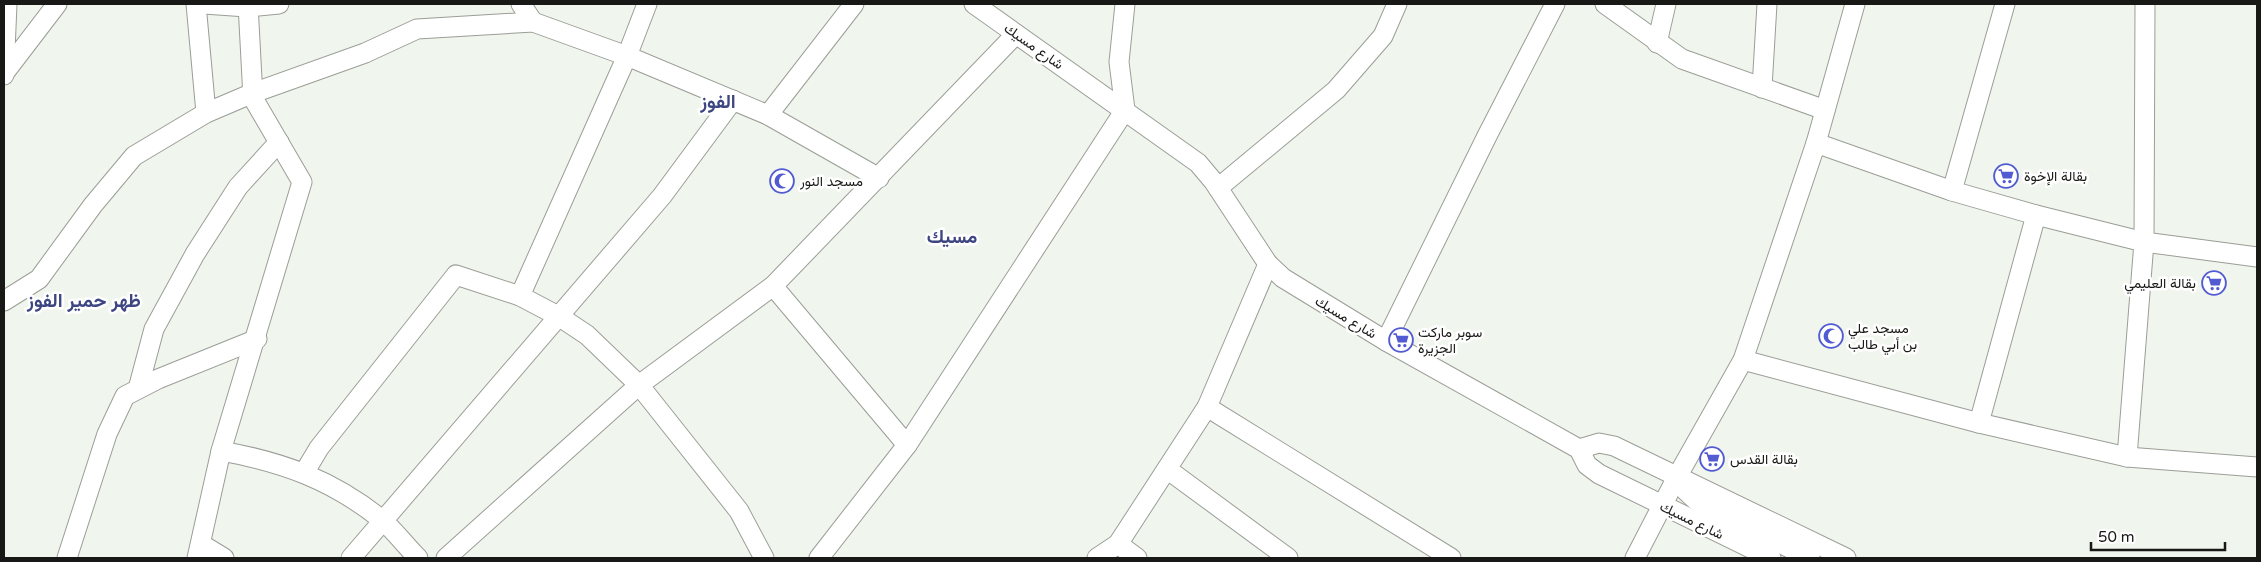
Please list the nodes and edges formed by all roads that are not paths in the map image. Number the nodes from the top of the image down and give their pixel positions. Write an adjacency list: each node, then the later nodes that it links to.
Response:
1 (7, 4): 24 (street)
2 (57, 4): 24 (street)
3 (196, 4): 30 (street)
4 (204, 4): 19 (street)
5 (279, 4): 19 (street)
6 (521, 4): 20 (street)
7 (647, 4): 23 (street)
8 (854, 4): 31 (street)
9 (974, 4): 21 (street, شارع مسيك)
10 (1125, 4): 28 (street)
11 (1397, 4): 35 (street)
12 (1555, 4): 46 (street)
13 (1605, 4): 22 (street)
14 (1666, 4): 22 (street)
15 (1767, 4): 25 (street)
16 (1855, 4): 29 (street)
17 (2005, 4): 36 (street)
18 (2145, 4): 38 (street)
19 (247, 5): 26 (street)
20 (533, 22): 23 (street); 26 (street)
21 (1016, 34): 28 (street, شارع مسيك); 34 (street)
22 (1657, 43): 25 (street)
23 (627, 56): 27 (street); 42 (street)
24 (4, 74)
25 (1762, 88): 29 (street)
26 (253, 93): 30 (street); 32 (street)
27 (733, 100): 31 (street); 44 (street)
28 (1125, 110): 35 (street, شارع مسيك); 52 (street)
29 (1825, 110): 33 (street)
30 (206, 113): 43 (street)
31 (768, 115): 34 (street)
32 (279, 142): 45 (street); 49 (street)
33 (1816, 142): 36 (street); 47 (street)
34 (879, 178): 41 (street)
35 (1218, 188): 40 (street, شارع مسيك)
36 (1952, 191): 37 (street)
37 (2036, 215): 38 (street); 51 (street)
38 (2144, 242): 39 (street); 55 (street)
39 (2257, 257)
40 (1268, 264): 46 (street, شارع مسيك); 50 (street)
41 (773, 286): 48 (street); 52 (street)
42 (520, 296): 44 (street); 58 (street)
43 (4, 300)
44 (560, 317): 48 (street); 61 (street)
45 (257, 339): 49 (street); 54 (street)
46 (1386, 341): 53 (street, شارع مسيك)
47 (1743, 360): 51 (street); 59 (street)
48 (639, 385): 68 (street); 69 (street)
49 (138, 389): 64 (street)
50 (1207, 407): 57 (street); 74 (street)
51 (1979, 423): 55 (street)
52 (906, 445): 70 (street)
53 (1579, 449): 59 (street); 60 (street, شارع مسيك)
54 (222, 452): 58 (street); 63 (street)
55 (2127, 457): 56 (street)
56 (2257, 467)
57 (1167, 469): 62 (street); 73 (street)
58 (304, 472): 61 (street)
59 (1678, 475): 60 (street); 77 (street); 78 (street)
60 (1661, 506): 75 (street); 76 (street, شارع مسيك)
61 (382, 521): 66 (street); 67 (street)
62 (1118, 544): 71 (street); 72 (street)
63 (199, 551): 65 (street)
64 (67, 558)
65 (224, 558)
66 (351, 558)
67 (418, 558)
68 (446, 558)
69 (764, 558)
70 (819, 558)
71 (1097, 558)
72 (1137, 558)
73 (1288, 558)
74 (1451, 558)
75 (1635, 558)
76 (1772, 558)
77 (1810, 558)
78 (1846, 558)

